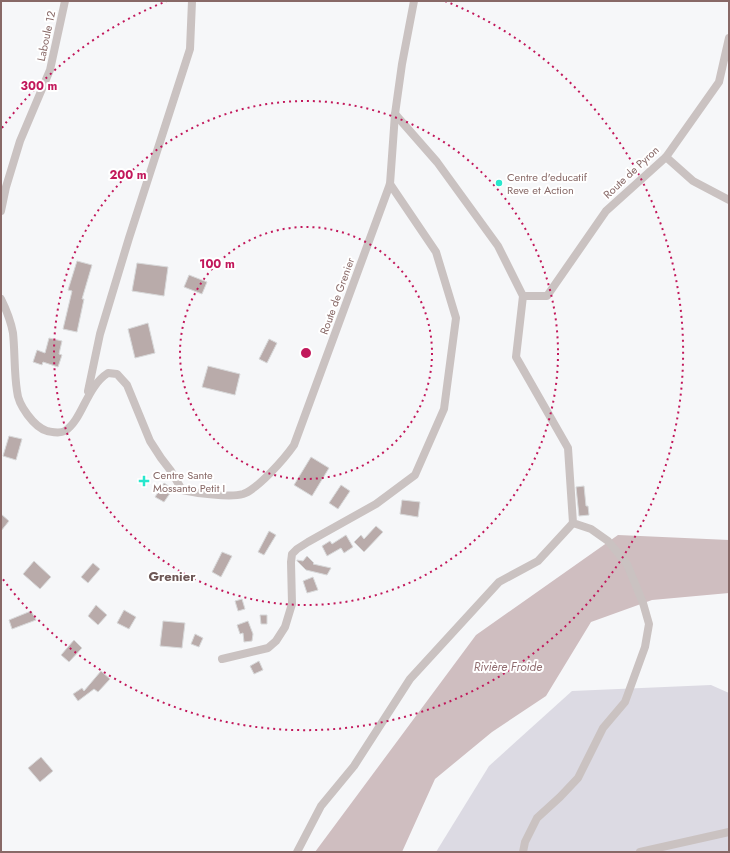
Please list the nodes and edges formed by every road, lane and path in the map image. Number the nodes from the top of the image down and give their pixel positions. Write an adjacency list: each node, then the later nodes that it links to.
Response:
1 (65, 1): 9 (street, Laboule 12)
2 (192, 1): 12 (street)
3 (414, 1): 5 (street, Route de Grenier)
4 (729, 38): 6 (street, Route de Pyron)
5 (395, 114): 7 (street, Route de Grenier); 10 (street)
6 (666, 156): 8 (street); 10 (street, Route de Pyron)
7 (390, 184): 12 (street, Route de Grenier); 14 (street)
8 (729, 200)
9 (1, 211)
10 (523, 296): 13 (street)
11 (1, 299): 12 (street, Route de Grenier)
12 (87, 398)
13 (574, 523): 16 (street); 17 (street)
14 (222, 659)
15 (729, 832): 18 (street)
16 (297, 852)
17 (523, 852)
18 (640, 852)

